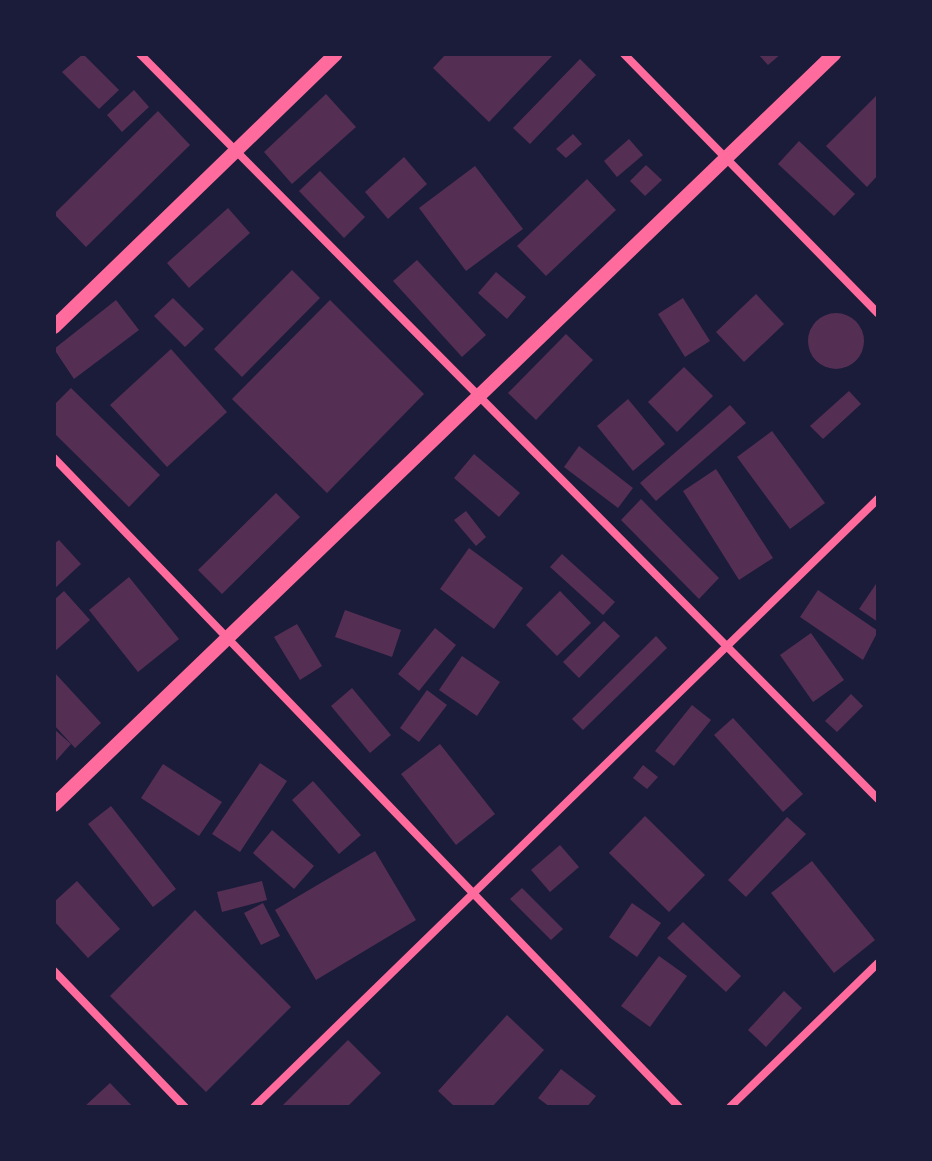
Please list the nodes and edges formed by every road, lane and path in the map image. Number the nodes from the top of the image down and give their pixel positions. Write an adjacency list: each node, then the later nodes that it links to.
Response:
1 (140, 54): 5 (street)
2 (336, 54): 5 (street)
3 (624, 54): 6 (street)
4 (834, 54): 6 (street)
5 (234, 152): 8 (street); 9 (street)
6 (726, 158): 7 (street); 9 (street)
7 (878, 313)
8 (54, 327)
9 (477, 397): 12 (street); 13 (street)
10 (54, 458): 12 (street)
11 (878, 499): 13 (street)
12 (227, 638): 15 (street); 16 (street)
13 (727, 648): 14 (street); 16 (street)
14 (878, 799)
15 (54, 805)
16 (475, 895): 20 (street); 21 (street)
17 (878, 963): 22 (street)
18 (54, 971): 19 (street)
19 (185, 1107)
20 (254, 1107)
21 (679, 1107)
22 (730, 1107)

